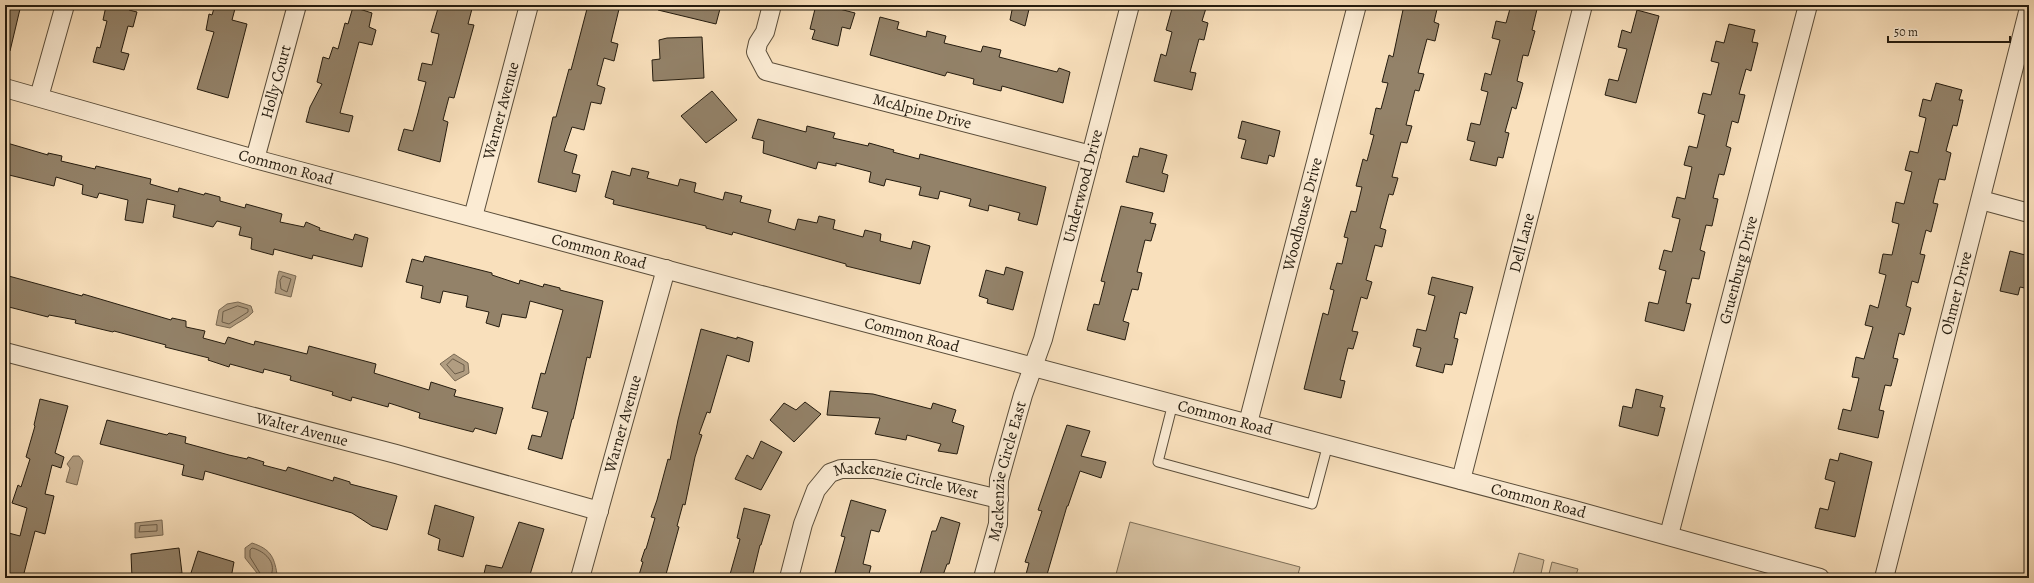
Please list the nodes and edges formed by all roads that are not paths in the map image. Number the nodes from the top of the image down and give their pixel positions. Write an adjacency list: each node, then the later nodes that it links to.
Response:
1 (65, 5): 11 (street)
2 (297, 5): 13 (street, Holly Court)
3 (529, 5): 16 (street, Warner Avenue)
4 (772, 5): 12 (street, McAlpine Drive)
5 (1130, 5): 12 (street, Underwood Drive)
6 (1357, 5): 21 (street, Woodhouse Drive)
7 (1583, 5): 23 (street, Dell Lane)
8 (1808, 5): 26 (street, Gruenburg Drive)
9 (2029, 8): 14 (street, Ohmer Drive)
10 (5, 88): 11 (street, Common Road)
11 (39, 97): 13 (street, Common Road)
12 (1091, 155): 19 (street, Underwood Drive)
13 (255, 159): 16 (street, Common Road)
14 (1981, 200): 15 (street); 31 (street, Ohmer Drive)
15 (2029, 213)
16 (473, 217): 17 (street, Common Road)
17 (666, 269): 19 (street, Common Road); 25 (street, Warner Avenue)
18 (6, 358): 25 (street, Walter Avenue)
19 (1033, 366): 20 (street, Common Road); 24 (street, Mackenzie Circle East)
20 (1173, 403): 21 (street, Common Road); 22 (lane)
21 (1248, 423): 22 (street, Common Road)
22 (1328, 444): 23 (street, Common Road)
23 (1461, 480): 26 (street, Common Road)
24 (999, 499): 28 (street, Mackenzie Circle West); 29 (street, Mackenzie Circle East)
25 (599, 511): 27 (street, Warner Avenue)
26 (1669, 535): 30 (street, Common Road)
27 (580, 578)
28 (789, 578)
29 (983, 578)
30 (1820, 578)
31 (1884, 578)

